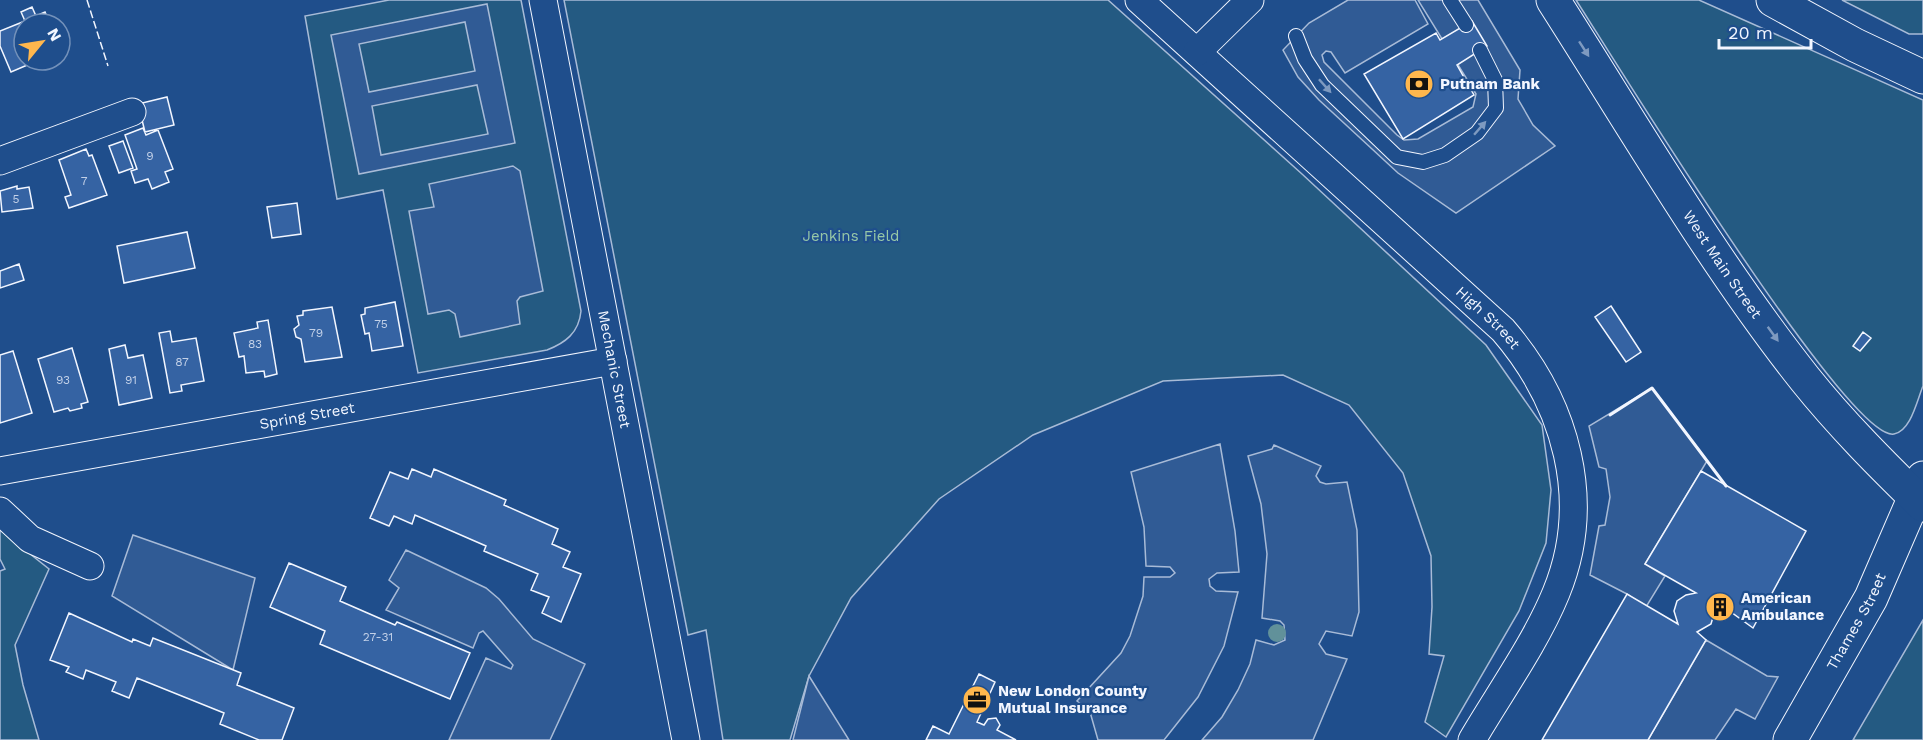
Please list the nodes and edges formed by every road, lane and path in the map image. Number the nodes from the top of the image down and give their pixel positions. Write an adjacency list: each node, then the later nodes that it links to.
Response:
1 (543, 0): 14 (street, Mechanic Street)
2 (1139, 0): 10 (street, High Street)
3 (1250, 0): 10 (street)
4 (1450, 0): 7 (lane)
5 (1553, 0): 16 (main road, West Main Street, one-way to 16)
6 (1773, 0): 11 (main road)
7 (1466, 25)
8 (1296, 36): 9 (lane, one-way to 9)
9 (1480, 50)
10 (1197, 52): 20 (street, High Street)
11 (1923, 77)
12 (132, 112): 13 (street)
13 (0, 161)
14 (613, 361): 15 (street, Spring Street); 19 (street, Mechanic Street)
15 (0, 471)
16 (1920, 493): 21 (main road, Thames Street)
17 (0, 512): 18 (street)
18 (90, 566)
19 (686, 740)
20 (1472, 740)
21 (1790, 740)

